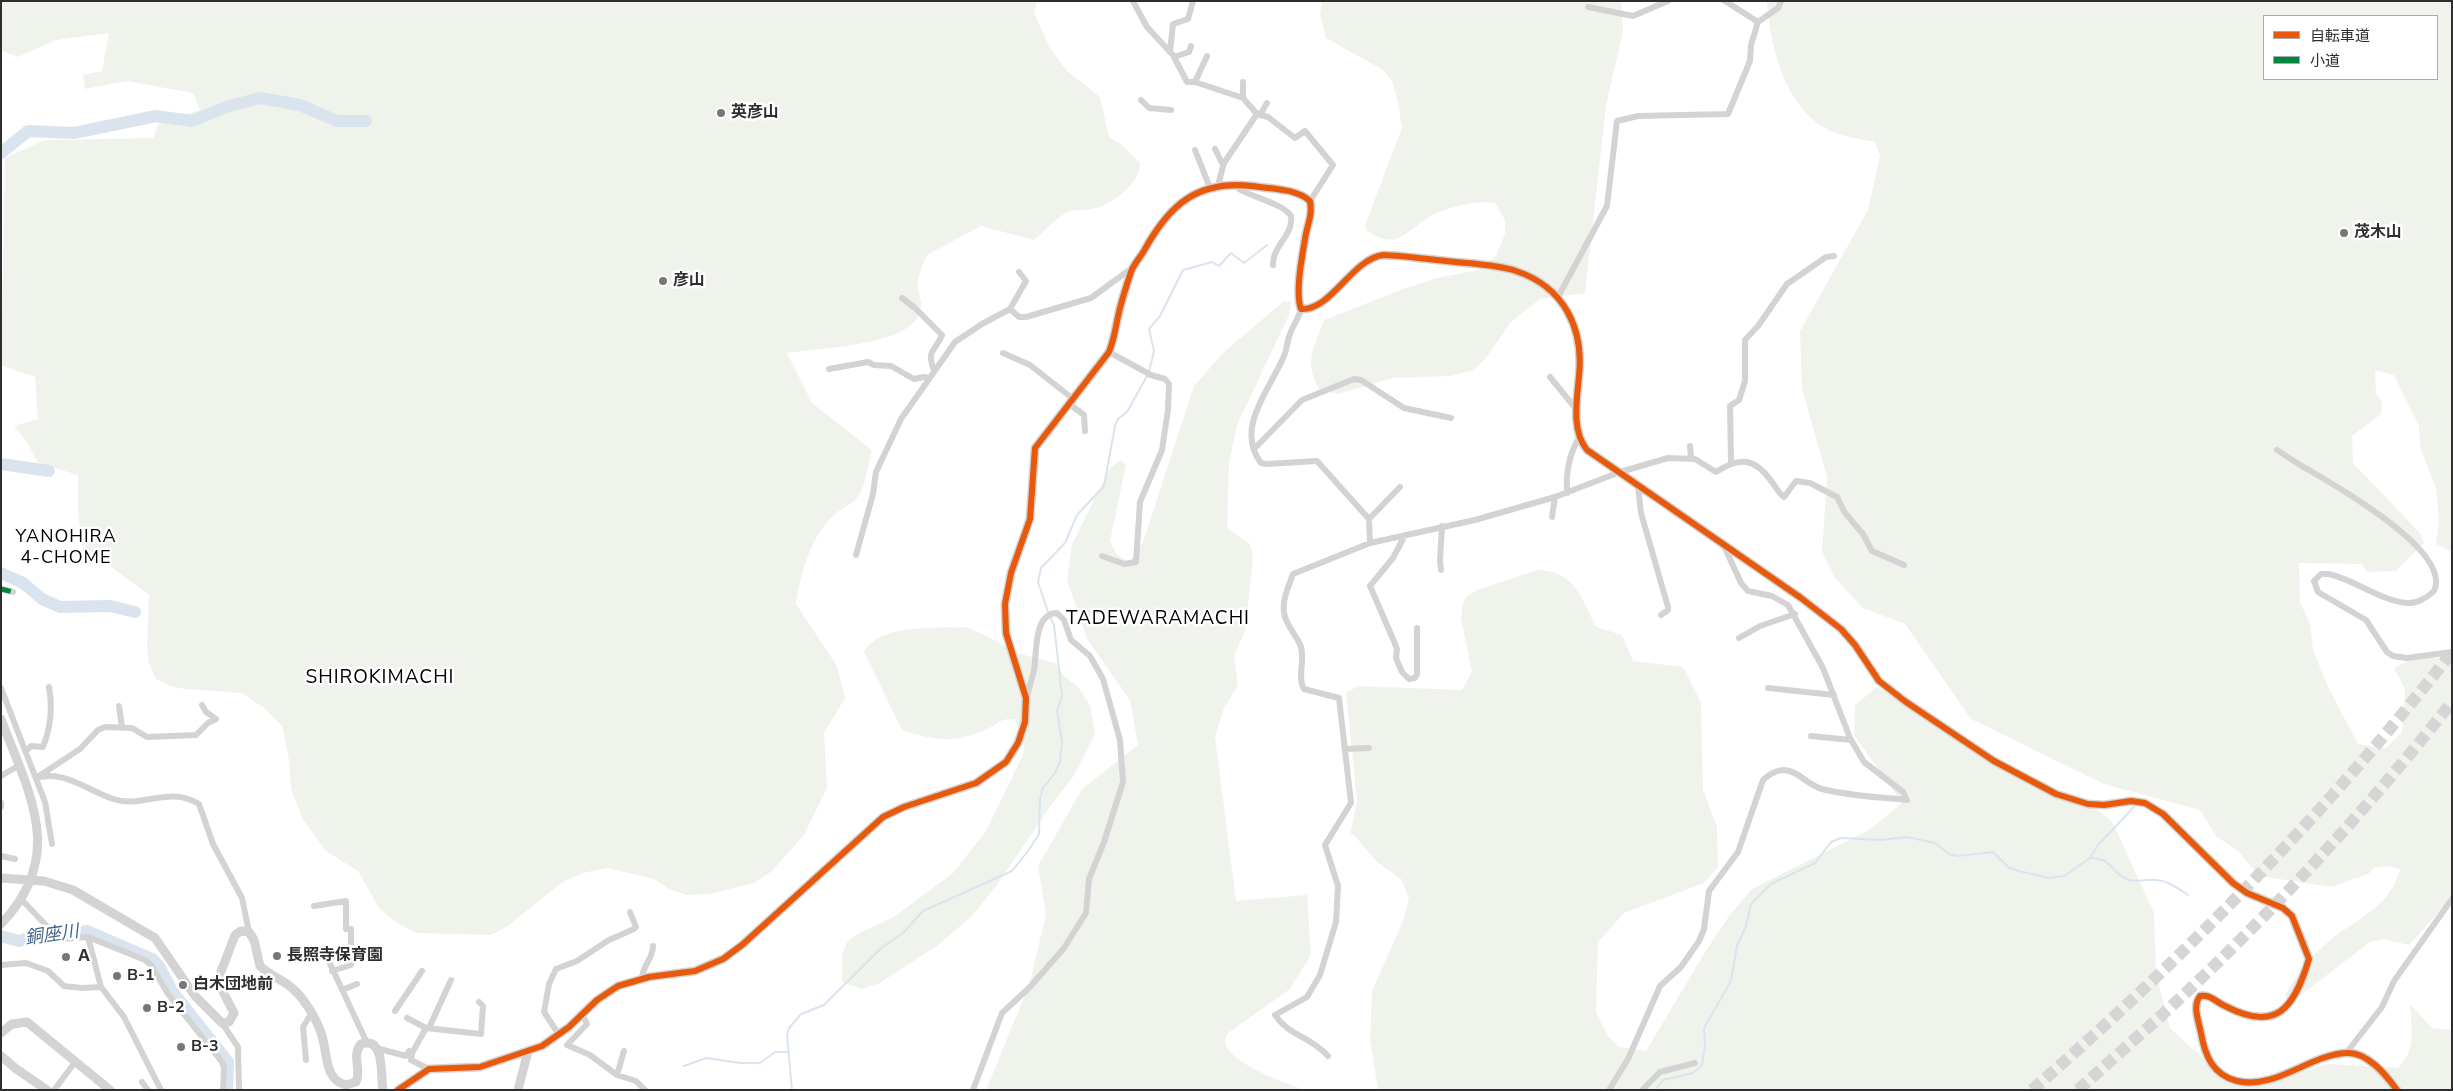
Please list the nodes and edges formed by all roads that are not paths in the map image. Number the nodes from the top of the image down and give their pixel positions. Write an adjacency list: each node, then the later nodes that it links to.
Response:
1 (1133, 1): 9 (street)
2 (1193, 1): 9 (street)
3 (1668, 1): 6 (street)
4 (1725, 1): 7 (street)
5 (1781, 1): 7 (street)
6 (1588, 7)
7 (1758, 22): 29 (street)
8 (1191, 46): 9 (street)
9 (1172, 55): 11 (street)
10 (1208, 56): 11 (street)
11 (1195, 82): 13 (street)
12 (1244, 82): 13 (street)
13 (1242, 98): 17 (street)
14 (1141, 100): 16 (street)
15 (1267, 103): 17 (street)
16 (1171, 110)
17 (1258, 114): 20 (street); 23 (street)
18 (1215, 149): 20 (street)
19 (1194, 150): 22 (street)
20 (1223, 165): 22 (street)
21 (1239, 185): 22 (street); 23 (street); 25 (street)
22 (1214, 186): 26 (street)
23 (1310, 201): 31 (street)
24 (1834, 256): 49 (street)
25 (1273, 265)
26 (1132, 268): 30 (street); 33 (street)
27 (1019, 272): 30 (street)
28 (902, 298): 35 (street)
29 (1558, 298): 31 (street); 41 (street)
30 (1010, 309): 35 (street)
31 (1301, 309): 46 (street)
32 (1003, 352): 40 (street)
33 (1109, 352): 40 (street); 62 (street)
34 (829, 369): 37 (street)
35 (934, 370): 37 (street)
36 (1550, 377): 38 (street)
37 (928, 378): 61 (street)
38 (1556, 383): 39 (street); 41 (street)
39 (1551, 389)
40 (1070, 400): 43 (street); 76 (street)
41 (1577, 410): 44 (street)
42 (1450, 418): 46 (street)
43 (1085, 431)
44 (1580, 437): 50 (street); 53 (street)
45 (1690, 446): 48 (street)
46 (1255, 448): 56 (street)
47 (2277, 450): 71 (street)
48 (1691, 458): 49 (street); 50 (street)
49 (1731, 462): 63 (street)
50 (1620, 472): 51 (street); 53 (street)
51 (1638, 486): 60 (street); 68 (street)
52 (1400, 487): 56 (street)
53 (1567, 493): 54 (street)
54 (1555, 497): 55 (street); 57 (street)
55 (1552, 517)
56 (1369, 519): 59 (street)
57 (1442, 526): 58 (street); 64 (street)
58 (1405, 535): 59 (street); 69 (street)
59 (1370, 543): 84 (street)
60 (1724, 546): 67 (street); 127 (street)
61 (856, 555)
62 (1102, 556)
63 (1904, 565)
64 (1441, 570)
65 (1, 589): 66 (street)
66 (13, 592)
67 (1795, 614): 70 (street); 75 (street)
68 (1661, 615)
69 (1417, 628)
70 (1739, 638)
71 (2452, 652)
72 (49, 687): 85 (street)
73 (1, 688): 85 (street)
74 (1768, 688): 75 (street)
75 (1834, 695): 82 (street)
76 (1026, 698): 108 (street); 147 (street)
77 (202, 705): 80 (street)
78 (119, 706): 80 (street)
79 (1, 718): 86 (street)
80 (122, 727): 88 (street)
81 (1812, 736): 82 (street)
82 (1851, 740): 148 (street)
83 (1368, 748): 84 (street)
84 (1345, 749): 129 (street)
85 (26, 751): 88 (street)
86 (18, 766): 87 (street); 95 (street)
87 (1, 776)
88 (36, 778): 91 (street); 101 (street)
89 (1, 803): 90 (street)
90 (1, 807)
91 (52, 844)
92 (1, 856): 93 (street)
93 (15, 859)
94 (1, 878): 95 (street)
95 (31, 879): 97 (street); 118 (street)
96 (2452, 899): 127 (street)
97 (22, 900): 100 (street); 102 (street)
98 (314, 906): 106 (street)
99 (630, 912): 121 (street)
100 (1, 924)
101 (249, 932): 115 (street); 118 (street)
102 (88, 937): 111 (street); 141 (street)
103 (653, 946): 108 (street)
104 (325, 953): 106 (street)
105 (1, 965): 111 (street)
106 (332, 971): 112 (street)
107 (422, 971): 114 (street)
108 (642, 979): 116 (street)
109 (451, 980): 119 (street)
110 (357, 984): 112 (street)
111 (100, 987): 140 (street)
112 (342, 990): 122 (street)
113 (479, 1002): 119 (street)
114 (394, 1011)
115 (310, 1014): 122 (street); 130 (street)
116 (582, 1014): 121 (street); 134 (street)
117 (407, 1018): 119 (street)
118 (222, 1023): 142 (street)
119 (428, 1028): 133 (street)
120 (1, 1034): 131 (street)
121 (559, 1035): 125 (street)
122 (368, 1043): 123 (street)
123 (376, 1048): 124 (street); 143 (street)
124 (409, 1051)
125 (528, 1051): 133 (street); 145 (street)
126 (624, 1051): 134 (street)
127 (2347, 1052): 150 (street)
128 (1, 1056): 136 (street)
129 (1328, 1056)
130 (306, 1060)
131 (76, 1061): 137 (street); 138 (street)
132 (1695, 1063): 149 (street)
133 (429, 1069): 144 (street)
134 (617, 1075): 146 (street)
135 (142, 1082): 139 (street)
136 (47, 1090)
137 (54, 1090)
138 (110, 1090)
139 (148, 1090)
140 (162, 1090)
141 (223, 1090)
142 (239, 1090)
143 (382, 1090)
144 (398, 1090)
145 (518, 1090)
146 (645, 1090)
147 (973, 1090)
148 (1609, 1090)
149 (1642, 1090)
150 (2397, 1090)

